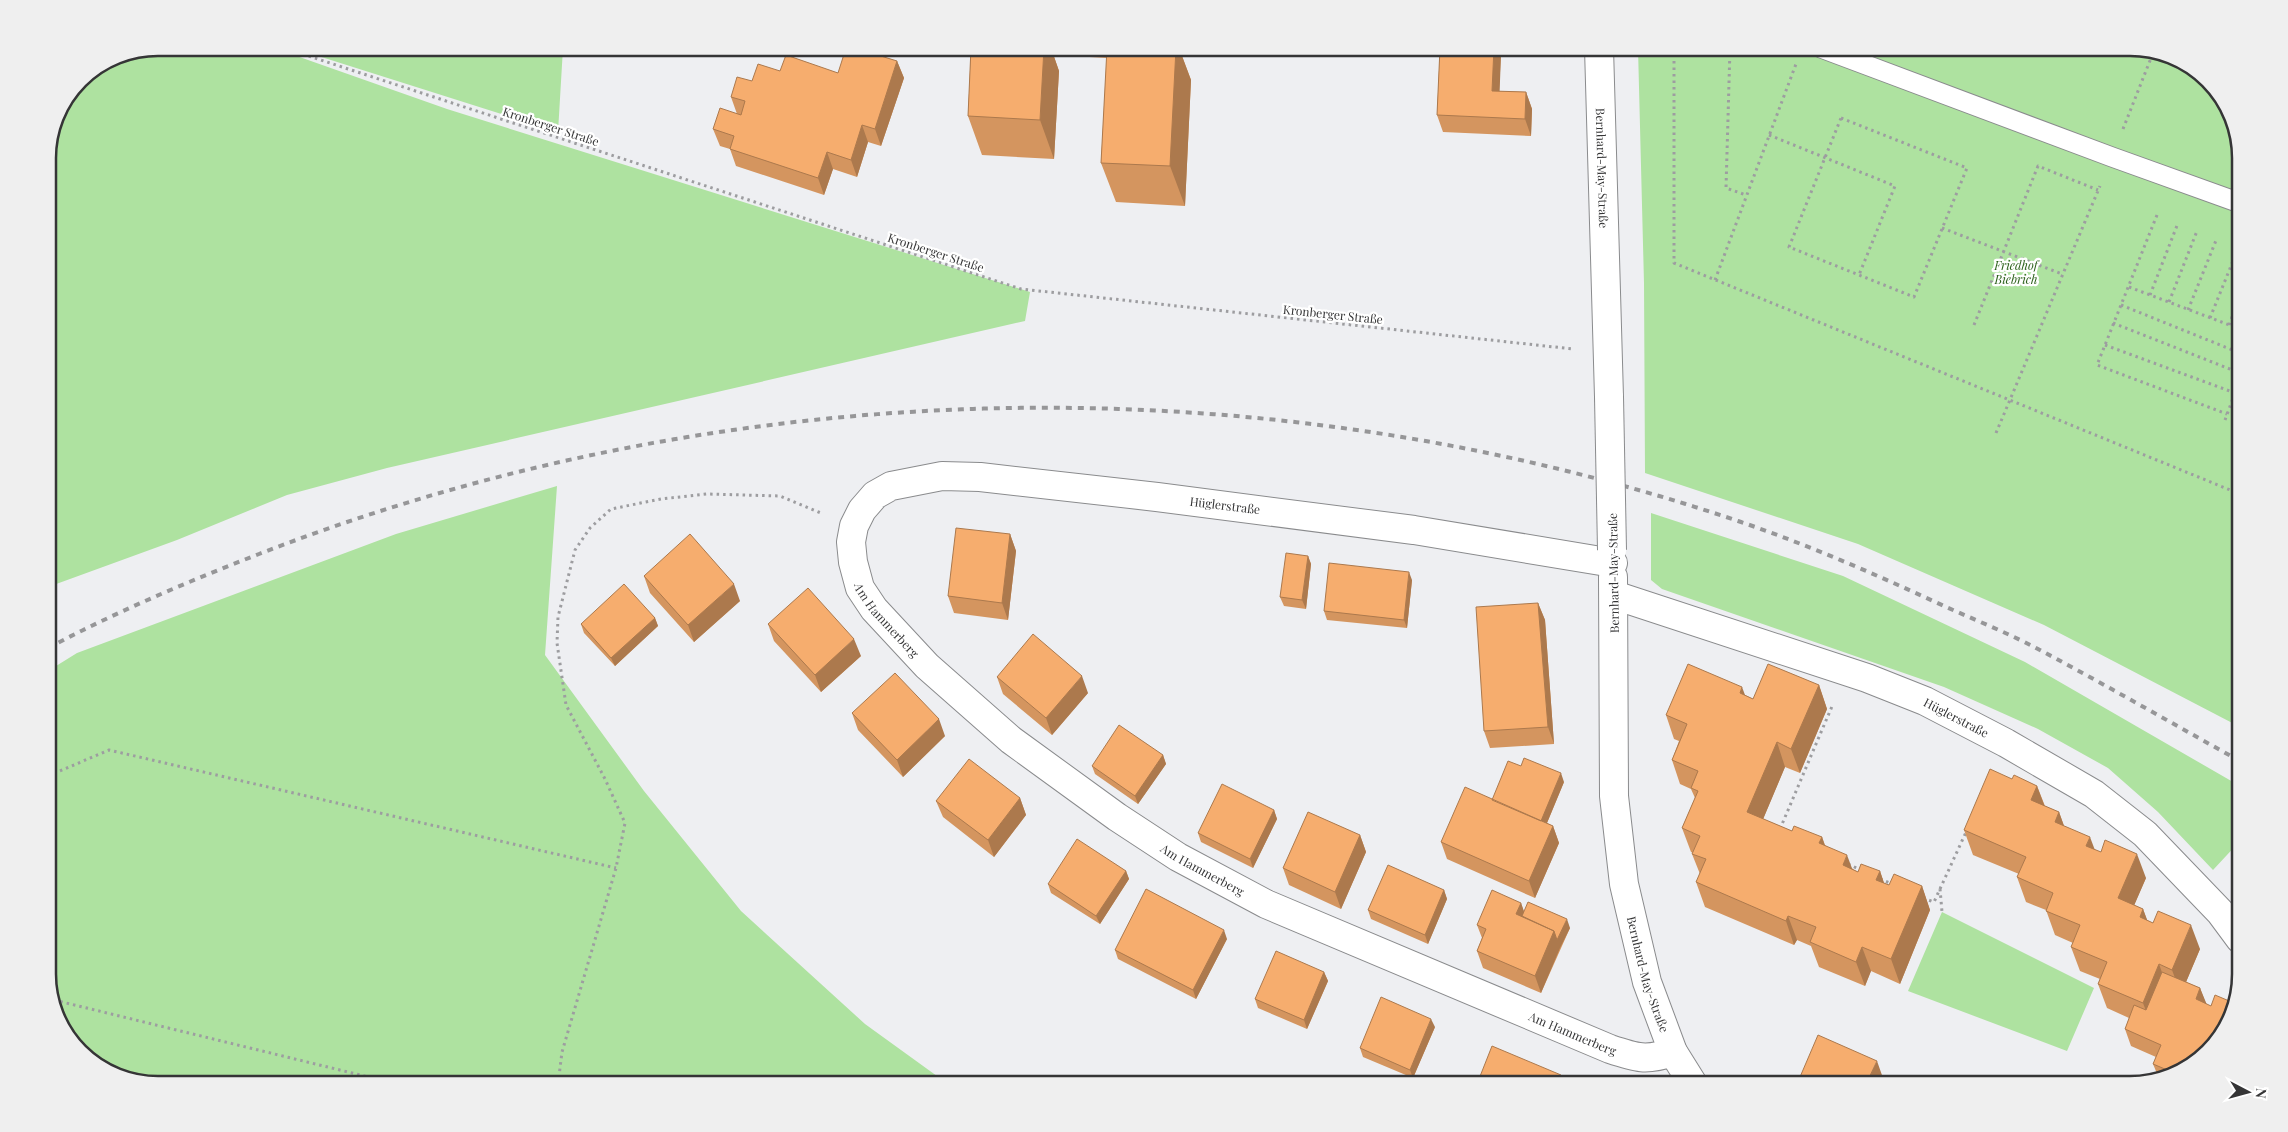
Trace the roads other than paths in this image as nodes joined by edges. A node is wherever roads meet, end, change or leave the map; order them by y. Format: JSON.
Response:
{"nodes":[{"id":1,"x":1599,"y":56,"type":"edge"},
{"id":2,"x":1842,"y":56,"type":"edge"},
{"id":3,"x":2232,"y":200,"type":"edge"},
{"id":4,"x":854,"y":526,"type":"joint"},
{"id":5,"x":1612,"y":557,"type":"junction"},
{"id":6,"x":1614,"y":595,"type":"junction"},
{"id":7,"x":2232,"y":928,"type":"edge"},
{"id":8,"x":1673,"y":1052,"type":"junction"},
{"id":9,"x":1688,"y":1076,"type":"edge"}],
"edges":[{"from":1,"to":5,"type":"street","name":"Bernhard-May-Straße","bridge":true},
{"from":2,"to":3,"type":"lane"},
{"from":4,"to":5,"type":"street","name":"Hüglerstraße"},
{"from":4,"to":8,"type":"street","name":"Am Hammerberg"},
{"from":5,"to":6,"type":"street","name":"Bernhard-May-Straße"},
{"from":6,"to":7,"type":"street","name":"Hüglerstraße"},
{"from":6,"to":8,"type":"street","name":"Bernhard-May-Straße"},
{"from":8,"to":9,"type":"street","name":"Bernhard-May-Straße"}]}
